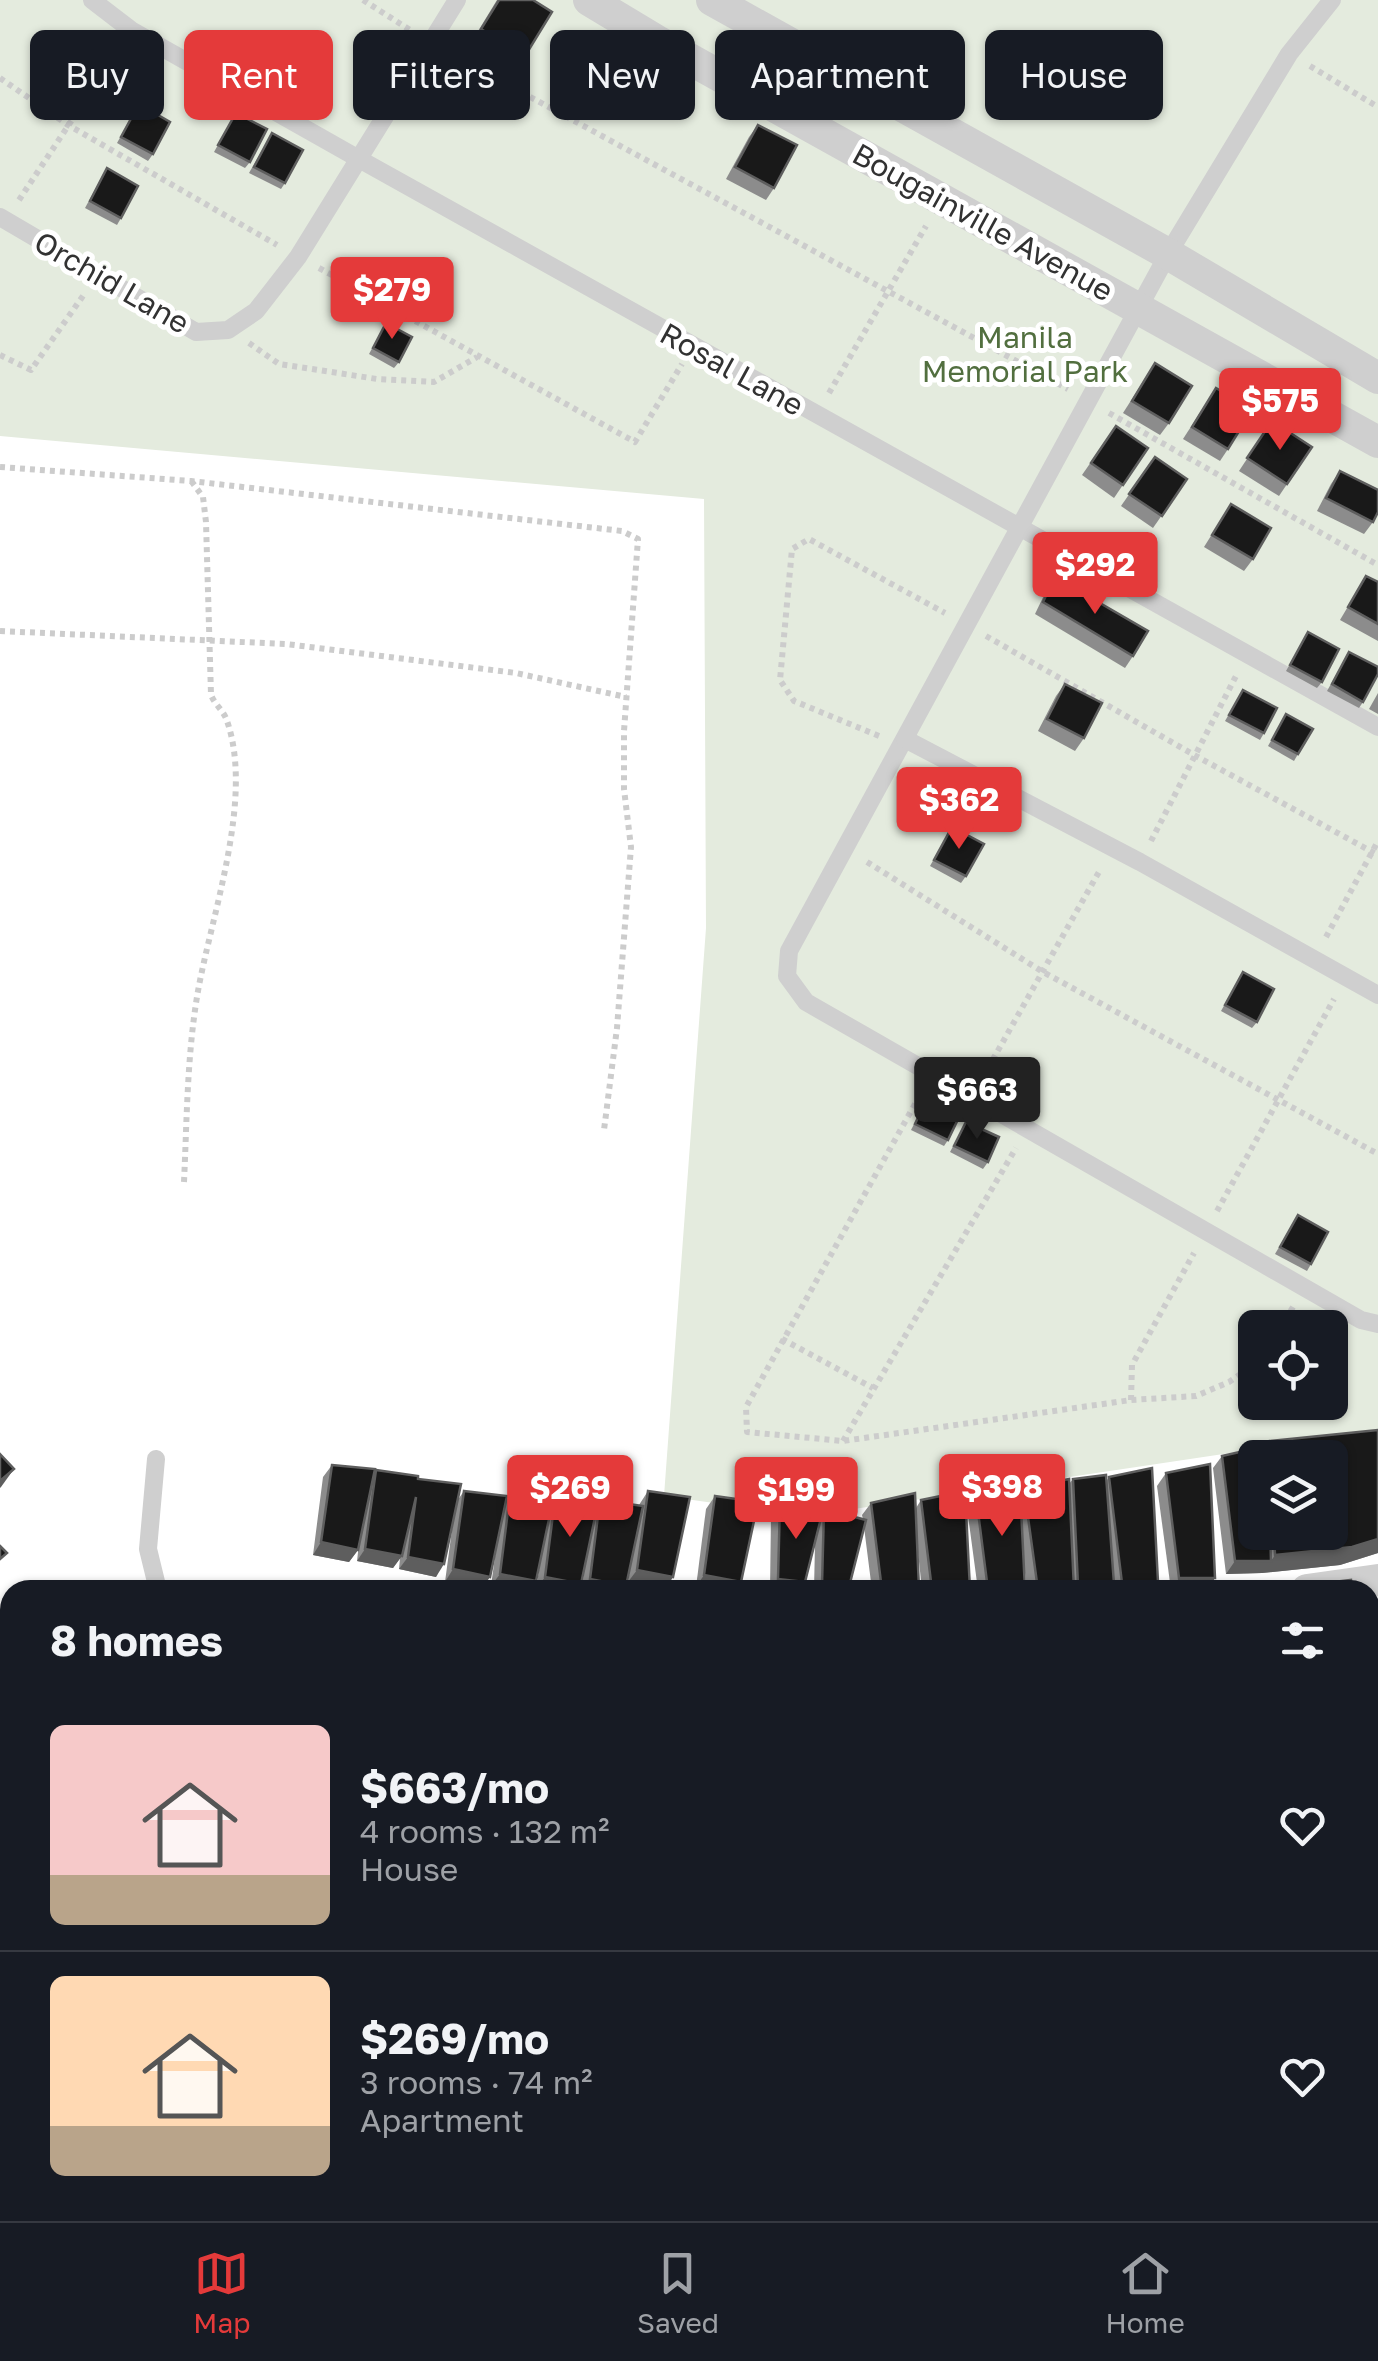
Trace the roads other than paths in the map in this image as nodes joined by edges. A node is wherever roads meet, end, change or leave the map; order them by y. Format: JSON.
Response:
{"nodes":[{"id":1,"x":92,"y":0,"type":"edge"},
{"id":2,"x":457,"y":0,"type":"edge"},
{"id":3,"x":590,"y":0,"type":"edge"},
{"id":4,"x":712,"y":0,"type":"edge"},
{"id":5,"x":1332,"y":0,"type":"edge"},
{"id":6,"x":358,"y":159,"type":"junction"},
{"id":7,"x":3,"y":219,"type":"edge"},
{"id":8,"x":1168,"y":254,"type":"junction"},
{"id":9,"x":1139,"y":307,"type":"junction"},
{"id":10,"x":1378,"y":378,"type":"edge"},
{"id":11,"x":1378,"y":442,"type":"edge"},
{"id":12,"x":1019,"y":529,"type":"junction"},
{"id":13,"x":1378,"y":727,"type":"edge"},
{"id":14,"x":905,"y":739,"type":"junction"},
{"id":15,"x":1378,"y":995,"type":"edge"},
{"id":16,"x":1378,"y":1324,"type":"edge"},
{"id":17,"x":156,"y":1459,"type":"dead end"},
{"id":18,"x":156,"y":1580,"type":"edge"}],
"edges":[{"from":1,"to":6,"type":"lane","name":"Rosal Lane"},
{"from":2,"to":6,"type":"lane"},
{"from":3,"to":9,"type":"street","name":"Bougainville Avenue"},
{"from":4,"to":8,"type":"street","name":"Bougainville Avenue"},
{"from":5,"to":8,"type":"lane"},
{"from":6,"to":7,"type":"lane","name":"Orchid Lane"},
{"from":6,"to":12,"type":"lane","name":"Rosal Lane"},
{"from":8,"to":9,"type":"lane"},
{"from":8,"to":10,"type":"street","name":"Bougainville Avenue"},
{"from":9,"to":11,"type":"street","name":"Bougainville Avenue"},
{"from":9,"to":12,"type":"lane"},
{"from":12,"to":13,"type":"lane","name":"Rosal Lane"},
{"from":12,"to":14,"type":"lane"},
{"from":14,"to":15,"type":"lane"},
{"from":14,"to":16,"type":"lane"},
{"from":17,"to":18,"type":"lane"}]}
